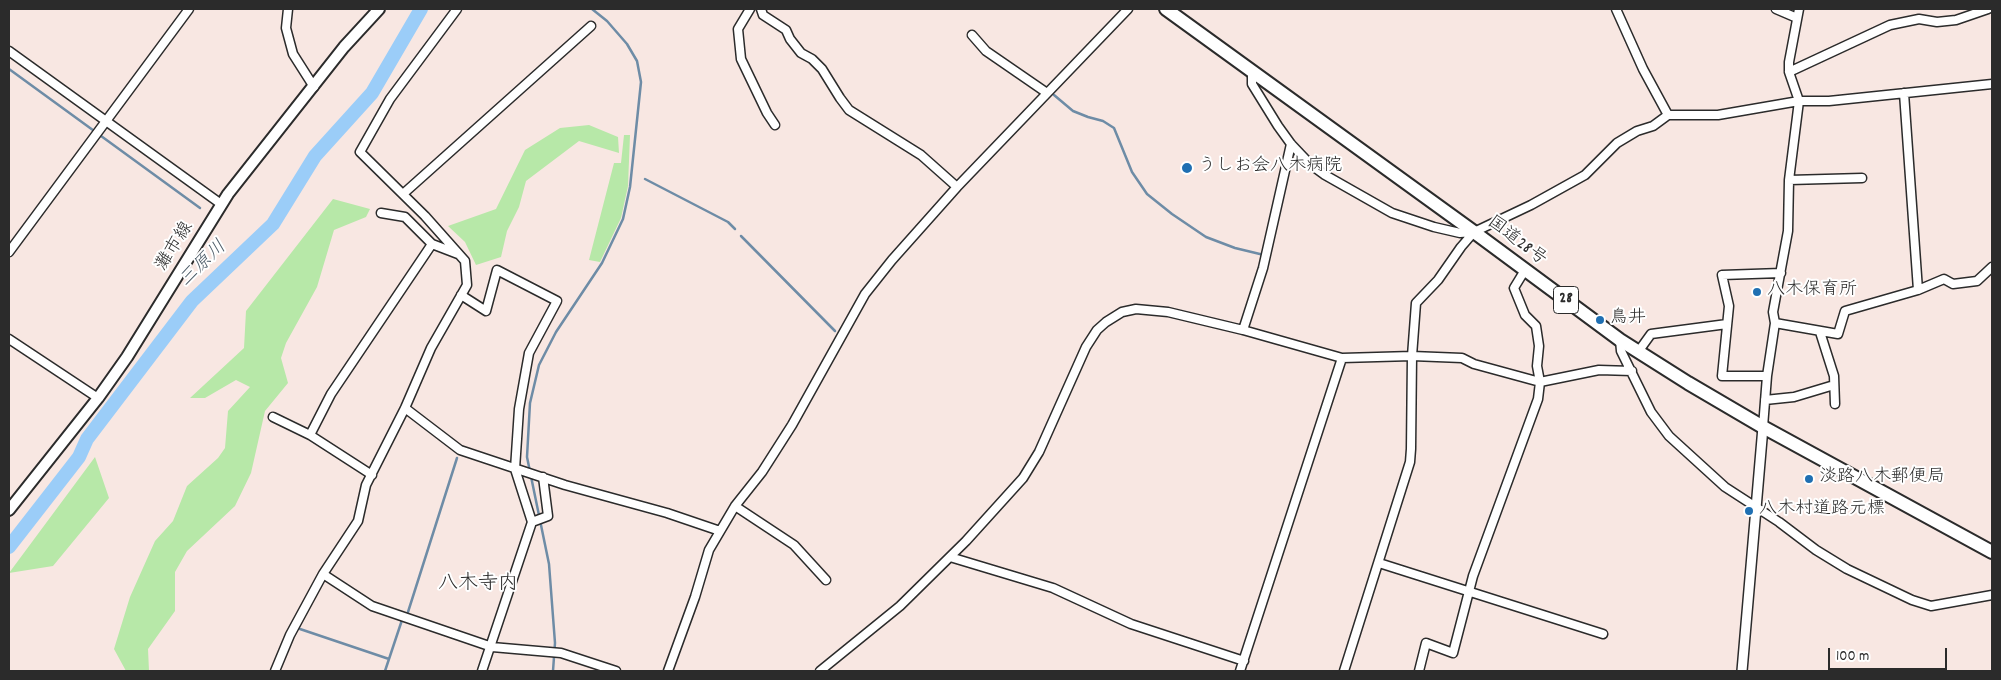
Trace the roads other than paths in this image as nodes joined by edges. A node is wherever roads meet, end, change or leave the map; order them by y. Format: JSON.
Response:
{"nodes":[{"id":1,"x":189,"y":9,"type":"edge"},
{"id":2,"x":288,"y":9,"type":"edge"},
{"id":3,"x":379,"y":9,"type":"edge"},
{"id":4,"x":457,"y":9,"type":"edge"},
{"id":5,"x":750,"y":9,"type":"edge"},
{"id":6,"x":760,"y":9,"type":"edge"},
{"id":7,"x":1128,"y":9,"type":"edge"},
{"id":8,"x":1166,"y":9,"type":"edge"},
{"id":9,"x":1616,"y":9,"type":"edge"},
{"id":10,"x":1776,"y":9,"type":"edge"},
{"id":11,"x":1799,"y":9,"type":"edge"},
{"id":12,"x":1988,"y":9,"type":"edge"},
{"id":13,"x":1797,"y":18,"type":"junction"},
{"id":14,"x":590,"y":26,"type":"dead end"},
{"id":15,"x":972,"y":34,"type":"dead end"},
{"id":16,"x":9,"y":50,"type":"edge"},
{"id":17,"x":1252,"y":71,"type":"junction"},
{"id":18,"x":1789,"y":72,"type":"junction"},
{"id":19,"x":1992,"y":84,"type":"edge"},
{"id":20,"x":314,"y":86,"type":"junction"},
{"id":21,"x":1047,"y":93,"type":"junction"},
{"id":22,"x":1904,"y":93,"type":"junction"},
{"id":23,"x":1799,"y":101,"type":"junction"},
{"id":24,"x":1668,"y":115,"type":"junction"},
{"id":25,"x":105,"y":122,"type":"junction"},
{"id":26,"x":775,"y":125,"type":"dead end"},
{"id":27,"x":1291,"y":144,"type":"junction"},
{"id":28,"x":1862,"y":178,"type":"dead end"},
{"id":29,"x":1789,"y":180,"type":"junction"},
{"id":30,"x":957,"y":187,"type":"junction"},
{"id":31,"x":403,"y":194,"type":"junction"},
{"id":32,"x":221,"y":204,"type":"junction"},
{"id":33,"x":381,"y":213,"type":"dead end"},
{"id":34,"x":1474,"y":232,"type":"junction"},
{"id":35,"x":432,"y":244,"type":"junction"},
{"id":36,"x":9,"y":252,"type":"edge"},
{"id":37,"x":460,"y":255,"type":"junction"},
{"id":38,"x":1992,"y":267,"type":"edge"},
{"id":39,"x":1525,"y":270,"type":"junction"},
{"id":40,"x":1781,"y":273,"type":"junction"},
{"id":41,"x":1918,"y":290,"type":"junction"},
{"id":42,"x":462,"y":296,"type":"junction"},
{"id":43,"x":1774,"y":323,"type":"junction"},
{"id":44,"x":1727,"y":324,"type":"junction"},
{"id":45,"x":1243,"y":330,"type":"junction"},
{"id":46,"x":1820,"y":332,"type":"junction"},
{"id":47,"x":9,"y":339,"type":"edge"},
{"id":48,"x":1620,"y":340,"type":"junction"},
{"id":49,"x":1638,"y":352,"type":"junction"},
{"id":50,"x":1412,"y":356,"type":"junction"},
{"id":51,"x":1342,"y":358,"type":"junction"},
{"id":52,"x":1632,"y":371,"type":"junction"},
{"id":53,"x":1767,"y":376,"type":"junction"},
{"id":54,"x":1540,"y":382,"type":"junction"},
{"id":55,"x":1834,"y":385,"type":"junction"},
{"id":56,"x":98,"y":398,"type":"junction"},
{"id":57,"x":1765,"y":400,"type":"junction"},
{"id":58,"x":1836,"y":404,"type":"dead end"},
{"id":59,"x":406,"y":408,"type":"junction"},
{"id":60,"x":273,"y":417,"type":"dead end"},
{"id":61,"x":1763,"y":426,"type":"junction"},
{"id":62,"x":310,"y":435,"type":"junction"},
{"id":63,"x":518,"y":469,"type":"junction"},
{"id":64,"x":372,"y":475,"type":"junction"},
{"id":65,"x":542,"y":477,"type":"junction"},
{"id":66,"x":735,"y":506,"type":"junction"},
{"id":67,"x":1755,"y":507,"type":"junction"},
{"id":68,"x":9,"y":510,"type":"edge"},
{"id":69,"x":532,"y":522,"type":"junction"},
{"id":70,"x":720,"y":532,"type":"junction"},
{"id":71,"x":1992,"y":552,"type":"edge"},
{"id":72,"x":950,"y":557,"type":"junction"},
{"id":73,"x":1379,"y":563,"type":"junction"},
{"id":74,"x":323,"y":574,"type":"junction"},
{"id":75,"x":826,"y":580,"type":"dead end"},
{"id":76,"x":1468,"y":591,"type":"junction"},
{"id":77,"x":1992,"y":595,"type":"edge"},
{"id":78,"x":1603,"y":634,"type":"dead end"},
{"id":79,"x":492,"y":646,"type":"junction"},
{"id":80,"x":1244,"y":660,"type":"junction"},
{"id":81,"x":275,"y":671,"type":"edge"},
{"id":82,"x":482,"y":671,"type":"edge"},
{"id":83,"x":616,"y":671,"type":"edge"},
{"id":84,"x":668,"y":671,"type":"edge"},
{"id":85,"x":820,"y":671,"type":"edge"},
{"id":86,"x":1240,"y":671,"type":"edge"},
{"id":87,"x":1344,"y":671,"type":"edge"},
{"id":88,"x":1419,"y":671,"type":"edge"},
{"id":89,"x":1742,"y":671,"type":"edge"}],
"edges":[{"from":1,"to":25,"type":"street"},
{"from":2,"to":20,"type":"street"},
{"from":3,"to":20,"type":"main road","name":"灘市線"},
{"from":4,"to":31,"type":"street"},
{"from":5,"to":26,"type":"street"},
{"from":6,"to":30,"type":"street"},
{"from":7,"to":21,"type":"street"},
{"from":8,"to":17,"type":"highway","name":"国道28号","number":"28"},
{"from":9,"to":24,"type":"street"},
{"from":10,"to":13,"type":"street"},
{"from":11,"to":13,"type":"street"},
{"from":12,"to":18,"type":"street"},
{"from":13,"to":18,"type":"street"},
{"from":14,"to":31,"type":"street"},
{"from":15,"to":21,"type":"street"},
{"from":16,"to":25,"type":"street"},
{"from":17,"to":27,"type":"street"},
{"from":17,"to":34,"type":"highway","name":"国道28号","number":"28"},
{"from":18,"to":23,"type":"street"},
{"from":19,"to":22,"type":"street"},
{"from":20,"to":32,"type":"main road","name":"灘市線"},
{"from":21,"to":30,"type":"street"},
{"from":22,"to":23,"type":"street"},
{"from":22,"to":41,"type":"street"},
{"from":23,"to":24,"type":"street"},
{"from":23,"to":29,"type":"street"},
{"from":24,"to":34,"type":"street"},
{"from":25,"to":32,"type":"street"},
{"from":25,"to":36,"type":"street"},
{"from":27,"to":34,"type":"street"},
{"from":27,"to":45,"type":"street"},
{"from":28,"to":29,"type":"street"},
{"from":29,"to":40,"type":"street"},
{"from":30,"to":66,"type":"street"},
{"from":31,"to":37,"type":"street"},
{"from":32,"to":56,"type":"main road","name":"灘市線"},
{"from":33,"to":35,"type":"street"},
{"from":34,"to":39,"type":"highway","name":"国道28号","number":"28"},
{"from":34,"to":50,"type":"street"},
{"from":35,"to":37,"type":"street"},
{"from":35,"to":62,"type":"street"},
{"from":37,"to":42,"type":"street"},
{"from":38,"to":41,"type":"street"},
{"from":39,"to":48,"type":"highway","name":"国道28号","number":"28"},
{"from":39,"to":54,"type":"street"},
{"from":40,"to":43,"type":"street"},
{"from":40,"to":44,"type":"street"},
{"from":41,"to":46,"type":"street"},
{"from":42,"to":59,"type":"street"},
{"from":42,"to":63,"type":"street"},
{"from":43,"to":46,"type":"street"},
{"from":43,"to":53,"type":"street"},
{"from":44,"to":49,"type":"street"},
{"from":44,"to":53,"type":"street"},
{"from":45,"to":51,"type":"street"},
{"from":45,"to":72,"type":"street"},
{"from":46,"to":55,"type":"street"},
{"from":47,"to":56,"type":"street"},
{"from":48,"to":49,"type":"highway","name":"国道28号","number":"28"},
{"from":48,"to":52,"type":"street"},
{"from":49,"to":61,"type":"highway","name":"国道28号","number":"28"},
{"from":50,"to":51,"type":"street"},
{"from":50,"to":54,"type":"street"},
{"from":50,"to":73,"type":"street"},
{"from":51,"to":80,"type":"street"},
{"from":52,"to":54,"type":"street"},
{"from":52,"to":67,"type":"street"},
{"from":53,"to":57,"type":"street"},
{"from":54,"to":76,"type":"street"},
{"from":55,"to":57,"type":"street"},
{"from":55,"to":58,"type":"street"},
{"from":56,"to":68,"type":"main road","name":"灘市線"},
{"from":57,"to":61,"type":"street"},
{"from":59,"to":63,"type":"street"},
{"from":59,"to":64,"type":"street"},
{"from":60,"to":62,"type":"street"},
{"from":61,"to":67,"type":"street"},
{"from":61,"to":71,"type":"highway","name":"国道28号","number":"28"},
{"from":62,"to":64,"type":"street"},
{"from":63,"to":65,"type":"street"},
{"from":63,"to":69,"type":"street"},
{"from":64,"to":74,"type":"street"},
{"from":65,"to":69,"type":"street"},
{"from":65,"to":70,"type":"street"},
{"from":66,"to":70,"type":"street"},
{"from":66,"to":75,"type":"street"},
{"from":67,"to":77,"type":"street"},
{"from":67,"to":89,"type":"street"},
{"from":69,"to":79,"type":"street"},
{"from":70,"to":84,"type":"street"},
{"from":72,"to":80,"type":"street"},
{"from":72,"to":85,"type":"street"},
{"from":73,"to":76,"type":"street"},
{"from":73,"to":87,"type":"street"},
{"from":74,"to":79,"type":"street"},
{"from":74,"to":81,"type":"street"},
{"from":76,"to":78,"type":"street"},
{"from":76,"to":88,"type":"street"},
{"from":79,"to":82,"type":"street"},
{"from":79,"to":83,"type":"street"},
{"from":80,"to":86,"type":"street"}]}
